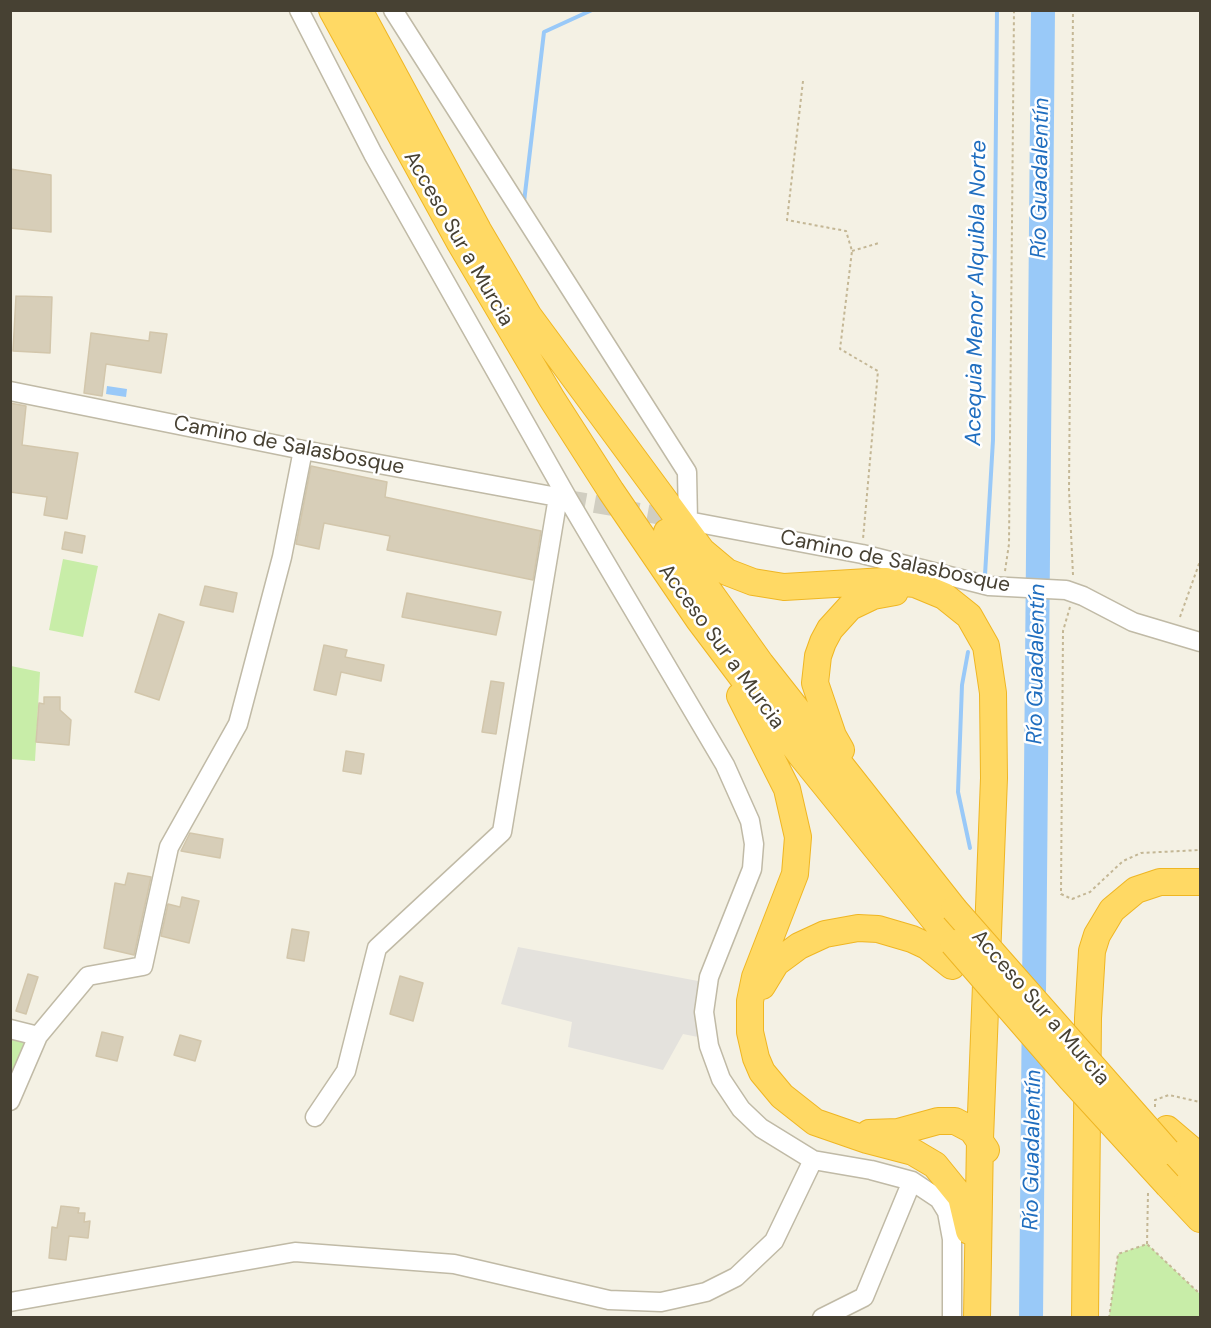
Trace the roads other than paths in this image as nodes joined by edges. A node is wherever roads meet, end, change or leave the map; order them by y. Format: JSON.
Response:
{"nodes":[{"id":1,"x":299,"y":10,"type":"edge"},
{"id":2,"x":332,"y":10,"type":"edge"},
{"id":3,"x":359,"y":10,"type":"edge"},
{"id":4,"x":393,"y":10,"type":"edge"},
{"id":5,"x":528,"y":315,"type":"junction"},
{"id":6,"x":10,"y":391,"type":"edge"},
{"id":7,"x":303,"y":450,"type":"junction"},
{"id":8,"x":563,"y":498,"type":"junction"},
{"id":9,"x":969,"y":616,"type":"junction"},
{"id":10,"x":699,"y":620,"type":"junction"},
{"id":11,"x":1200,"y":642,"type":"edge"},
{"id":12,"x":910,"y":855,"type":"junction"},
{"id":13,"x":992,"y":874,"type":"junction"},
{"id":14,"x":1200,"y":882,"type":"edge"},
{"id":15,"x":952,"y":955,"type":"junction"},
{"id":16,"x":10,"y":1029,"type":"edge"},
{"id":17,"x":750,"y":1032,"type":"junction"},
{"id":18,"x":38,"y":1036,"type":"junction"},
{"id":19,"x":10,"y":1101,"type":"edge"},
{"id":20,"x":315,"y":1116,"type":"dead end"},
{"id":21,"x":835,"y":1130,"type":"junction"},
{"id":22,"x":980,"y":1138,"type":"junction"},
{"id":23,"x":1167,"y":1140,"type":"junction"},
{"id":24,"x":1200,"y":1157,"type":"edge"},
{"id":25,"x":813,"y":1160,"type":"junction"},
{"id":26,"x":912,"y":1181,"type":"junction"},
{"id":27,"x":1200,"y":1186,"type":"edge"},
{"id":28,"x":1200,"y":1219,"type":"edge"},
{"id":29,"x":10,"y":1302,"type":"edge"},
{"id":30,"x":986,"y":1313,"type":"edge"},
{"id":31,"x":822,"y":1317,"type":"edge"},
{"id":32,"x":952,"y":1317,"type":"edge"},
{"id":33,"x":1085,"y":1317,"type":"edge"}],
"edges":[{"from":1,"to":8,"type":"street"},
{"from":2,"to":10,"type":"highway","name":"Acceso Sur a Murcia"},
{"from":3,"to":5,"type":"highway","name":"Acceso Sur a Murcia"},
{"from":4,"to":11,"type":"street","name":"Camino de Salasbosque"},
{"from":5,"to":9,"type":"highway"},
{"from":5,"to":12,"type":"highway","name":"Acceso Sur a Murcia"},
{"from":6,"to":7,"type":"street","name":"Camino de Salasbosque"},
{"from":7,"to":8,"type":"street","name":"Camino de Salasbosque"},
{"from":7,"to":18,"type":"street"},
{"from":8,"to":20,"type":"street"},
{"from":8,"to":25,"type":"street"},
{"from":9,"to":12,"type":"highway"},
{"from":9,"to":13,"type":"highway"},
{"from":10,"to":15,"type":"highway","name":"Acceso Sur a Murcia"},
{"from":10,"to":17,"type":"highway"},
{"from":12,"to":23,"type":"highway","name":"Acceso Sur a Murcia","bridge":true},
{"from":13,"to":22,"type":"highway"},
{"from":13,"to":30,"type":"highway"},
{"from":14,"to":33,"type":"highway"},
{"from":15,"to":17,"type":"highway"},
{"from":15,"to":28,"type":"highway","name":"Acceso Sur a Murcia","bridge":true},
{"from":16,"to":18,"type":"street"},
{"from":17,"to":21,"type":"highway"},
{"from":18,"to":19,"type":"street"},
{"from":21,"to":22,"type":"highway"},
{"from":21,"to":30,"type":"highway"},
{"from":22,"to":30,"type":"highway"},
{"from":23,"to":24,"type":"highway"},
{"from":23,"to":27,"type":"highway","name":"Acceso Sur a Murcia"},
{"from":25,"to":26,"type":"street"},
{"from":25,"to":29,"type":"street"},
{"from":26,"to":31,"type":"street"},
{"from":26,"to":32,"type":"street"}]}
